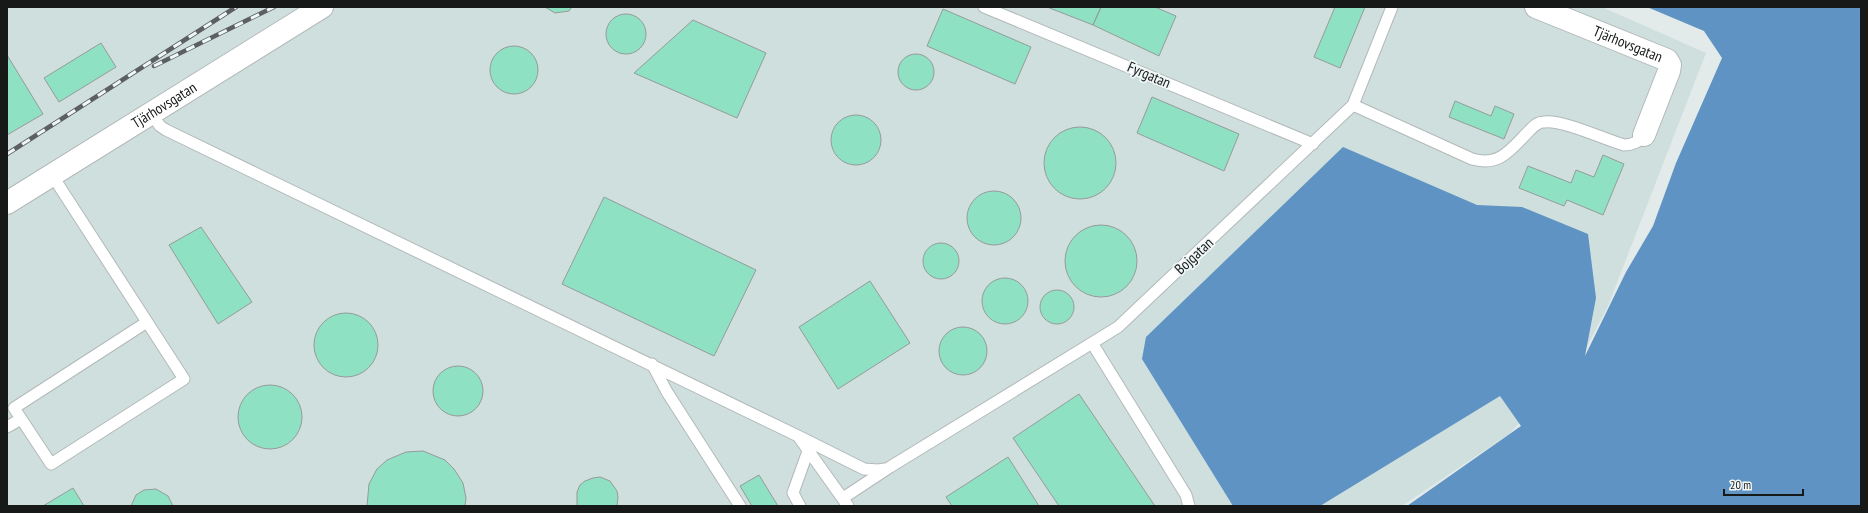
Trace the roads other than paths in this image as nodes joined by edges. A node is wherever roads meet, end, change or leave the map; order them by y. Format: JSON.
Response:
{"nodes":[{"id":1,"x":322,"y":7,"type":"edge"},
{"id":2,"x":984,"y":7,"type":"edge"},
{"id":3,"x":1392,"y":7,"type":"edge"},
{"id":4,"x":1536,"y":7,"type":"edge"},
{"id":5,"x":1353,"y":106,"type":"junction"},
{"id":6,"x":152,"y":113,"type":"junction"},
{"id":7,"x":1644,"y":135,"type":"joint"},
{"id":8,"x":1313,"y":144,"type":"junction"},
{"id":9,"x":52,"y":175,"type":"junction"},
{"id":10,"x":7,"y":203,"type":"edge"},
{"id":11,"x":147,"y":322,"type":"junction"},
{"id":12,"x":1092,"y":343,"type":"junction"},
{"id":13,"x":652,"y":364,"type":"junction"},
{"id":14,"x":21,"y":419,"type":"junction"},
{"id":15,"x":7,"y":427,"type":"edge"},
{"id":16,"x":798,"y":436,"type":"junction"},
{"id":17,"x":808,"y":451,"type":"junction"},
{"id":18,"x":890,"y":467,"type":"junction"},
{"id":19,"x":845,"y":502,"type":"edge"},
{"id":20,"x":740,"y":506,"type":"edge"},
{"id":21,"x":800,"y":506,"type":"edge"},
{"id":22,"x":1189,"y":506,"type":"edge"}],
"edges":[{"from":1,"to":6,"type":"street","name":"Tjärhovsgatan"},
{"from":2,"to":8,"type":"lane","name":"Fyrgatan"},
{"from":3,"to":5,"type":"lane","name":"Bojgatan"},
{"from":4,"to":7,"type":"street","name":"Tjärhovsgatan"},
{"from":5,"to":7,"type":"lane"},
{"from":5,"to":8,"type":"lane","name":"Bojgatan"},
{"from":6,"to":9,"type":"street","name":"Tjärhovsgatan"},
{"from":6,"to":13,"type":"lane"},
{"from":8,"to":12,"type":"lane","name":"Bojgatan"},
{"from":9,"to":10,"type":"street","name":"Tjärhovsgatan"},
{"from":9,"to":11,"type":"lane"},
{"from":11,"to":14,"type":"lane"},
{"from":11,"to":14,"type":"lane"},
{"from":12,"to":18,"type":"lane","name":"Bojgatan"},
{"from":12,"to":22,"type":"lane"},
{"from":13,"to":16,"type":"lane"},
{"from":13,"to":20,"type":"lane"},
{"from":14,"to":15,"type":"lane"},
{"from":16,"to":17,"type":"lane"},
{"from":16,"to":18,"type":"lane"},
{"from":17,"to":19,"type":"lane"},
{"from":17,"to":21,"type":"lane"},
{"from":18,"to":19,"type":"lane","name":"Bojgatan"}]}
